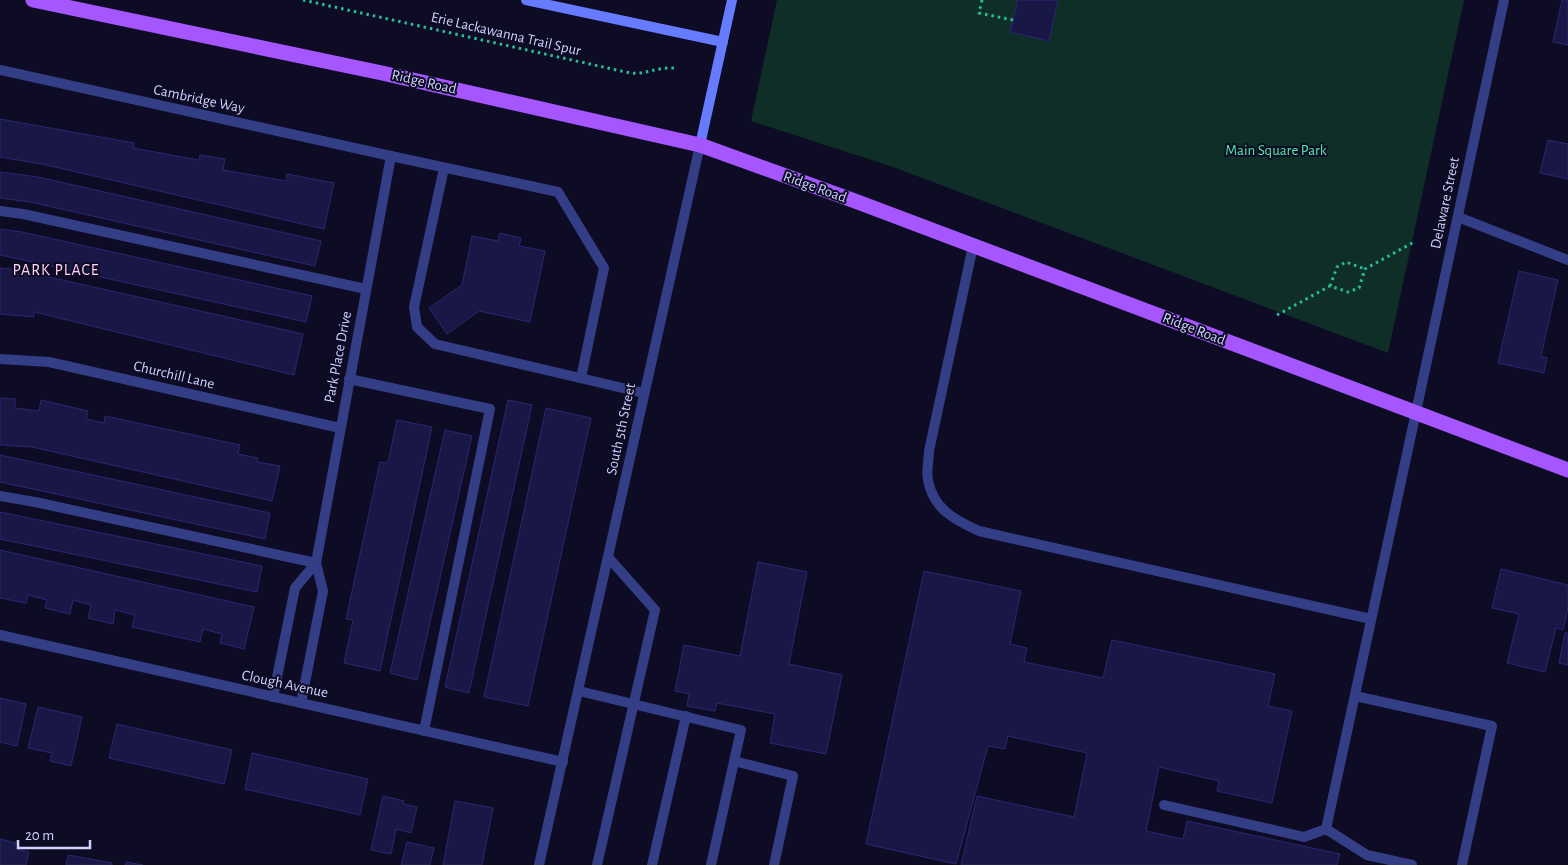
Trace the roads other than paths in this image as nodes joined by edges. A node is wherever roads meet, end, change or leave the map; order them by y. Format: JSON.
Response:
{"nodes":[{"id":1,"x":34,"y":0,"type":"edge"},
{"id":2,"x":526,"y":0,"type":"edge"},
{"id":3,"x":732,"y":0,"type":"edge"},
{"id":4,"x":1504,"y":0,"type":"edge"},
{"id":5,"x":723,"y":42,"type":"junction"},
{"id":6,"x":0,"y":70,"type":"edge"},
{"id":7,"x":700,"y":145,"type":"junction"},
{"id":8,"x":390,"y":156,"type":"junction"},
{"id":9,"x":444,"y":168,"type":"junction"},
{"id":10,"x":0,"y":211,"type":"edge"},
{"id":11,"x":1458,"y":217,"type":"junction"},
{"id":12,"x":973,"y":246,"type":"junction"},
{"id":13,"x":1568,"y":260,"type":"edge"},
{"id":14,"x":366,"y":288,"type":"junction"},
{"id":15,"x":0,"y":359,"type":"edge"},
{"id":16,"x":581,"y":378,"type":"junction"},
{"id":17,"x":349,"y":379,"type":"junction"},
{"id":18,"x":644,"y":393,"type":"junction"},
{"id":19,"x":1416,"y":412,"type":"junction"},
{"id":20,"x":340,"y":428,"type":"junction"},
{"id":21,"x":1568,"y":470,"type":"edge"},
{"id":22,"x":0,"y":496,"type":"edge"},
{"id":23,"x":608,"y":557,"type":"junction"},
{"id":24,"x":316,"y":563,"type":"junction"},
{"id":25,"x":1371,"y":619,"type":"junction"},
{"id":26,"x":0,"y":635,"type":"edge"},
{"id":27,"x":579,"y":691,"type":"junction"},
{"id":28,"x":1355,"y":696,"type":"junction"},
{"id":29,"x":273,"y":697,"type":"junction"},
{"id":30,"x":300,"y":703,"type":"junction"},
{"id":31,"x":634,"y":704,"type":"junction"},
{"id":32,"x":686,"y":716,"type":"junction"},
{"id":33,"x":424,"y":731,"type":"junction"},
{"id":34,"x":734,"y":761,"type":"junction"},
{"id":35,"x":563,"y":762,"type":"junction"},
{"id":36,"x":1164,"y":805,"type":"dead end"},
{"id":37,"x":1326,"y":829,"type":"junction"},
{"id":38,"x":539,"y":865,"type":"edge"},
{"id":39,"x":597,"y":865,"type":"edge"},
{"id":40,"x":652,"y":865,"type":"edge"},
{"id":41,"x":711,"y":865,"type":"edge"},
{"id":42,"x":774,"y":865,"type":"edge"},
{"id":43,"x":1412,"y":865,"type":"edge"},
{"id":44,"x":1462,"y":865,"type":"edge"}],
"edges":[{"from":1,"to":7,"type":"main road","name":"Ridge Road"},
{"from":2,"to":5,"type":"street"},
{"from":3,"to":5,"type":"street","name":"South 5th Street"},
{"from":4,"to":11,"type":"street","name":"Delaware Street"},
{"from":5,"to":7,"type":"street","name":"South 5th Street"},
{"from":6,"to":8,"type":"street","name":"Cambridge Way"},
{"from":7,"to":12,"type":"main road","name":"Ridge Road"},
{"from":7,"to":18,"type":"street","name":"South 5th Street"},
{"from":8,"to":9,"type":"street","name":"Cambridge Way"},
{"from":8,"to":14,"type":"street","name":"Park Place Drive"},
{"from":9,"to":16,"type":"street","name":"Cambridge Way"},
{"from":9,"to":16,"type":"street"},
{"from":10,"to":14,"type":"street"},
{"from":11,"to":13,"type":"street"},
{"from":11,"to":19,"type":"street","name":"Delaware Street"},
{"from":12,"to":19,"type":"main road","name":"Ridge Road"},
{"from":12,"to":25,"type":"street"},
{"from":14,"to":17,"type":"street","name":"Park Place Drive"},
{"from":15,"to":20,"type":"street","name":"Churchill Lane"},
{"from":16,"to":18,"type":"street"},
{"from":17,"to":20,"type":"street","name":"Park Place Drive"},
{"from":17,"to":33,"type":"street"},
{"from":18,"to":23,"type":"street","name":"South 5th Street"},
{"from":19,"to":21,"type":"main road","name":"Ridge Road"},
{"from":19,"to":25,"type":"street","name":"Delaware Street"},
{"from":20,"to":24,"type":"street","name":"Park Place Drive"},
{"from":22,"to":24,"type":"street"},
{"from":23,"to":27,"type":"street","name":"South 5th Street"},
{"from":23,"to":31,"type":"street"},
{"from":24,"to":29,"type":"street","name":"Park Place Drive"},
{"from":24,"to":30,"type":"street","name":"Park Place Drive"},
{"from":25,"to":28,"type":"street","name":"Delaware Street"},
{"from":26,"to":29,"type":"street","name":"Clough Avenue"},
{"from":27,"to":31,"type":"street"},
{"from":27,"to":35,"type":"street","name":"South 5th Street"},
{"from":28,"to":37,"type":"street","name":"Delaware Street"},
{"from":28,"to":44,"type":"street"},
{"from":29,"to":30,"type":"street","name":"Clough Avenue"},
{"from":30,"to":33,"type":"street","name":"Clough Avenue"},
{"from":31,"to":32,"type":"street"},
{"from":31,"to":39,"type":"street"},
{"from":32,"to":34,"type":"street"},
{"from":32,"to":40,"type":"street"},
{"from":33,"to":35,"type":"street","name":"Clough Avenue"},
{"from":34,"to":41,"type":"street"},
{"from":34,"to":42,"type":"street"},
{"from":35,"to":38,"type":"street","name":"South 5th Street"},
{"from":36,"to":37,"type":"street"},
{"from":37,"to":43,"type":"street"}]}
